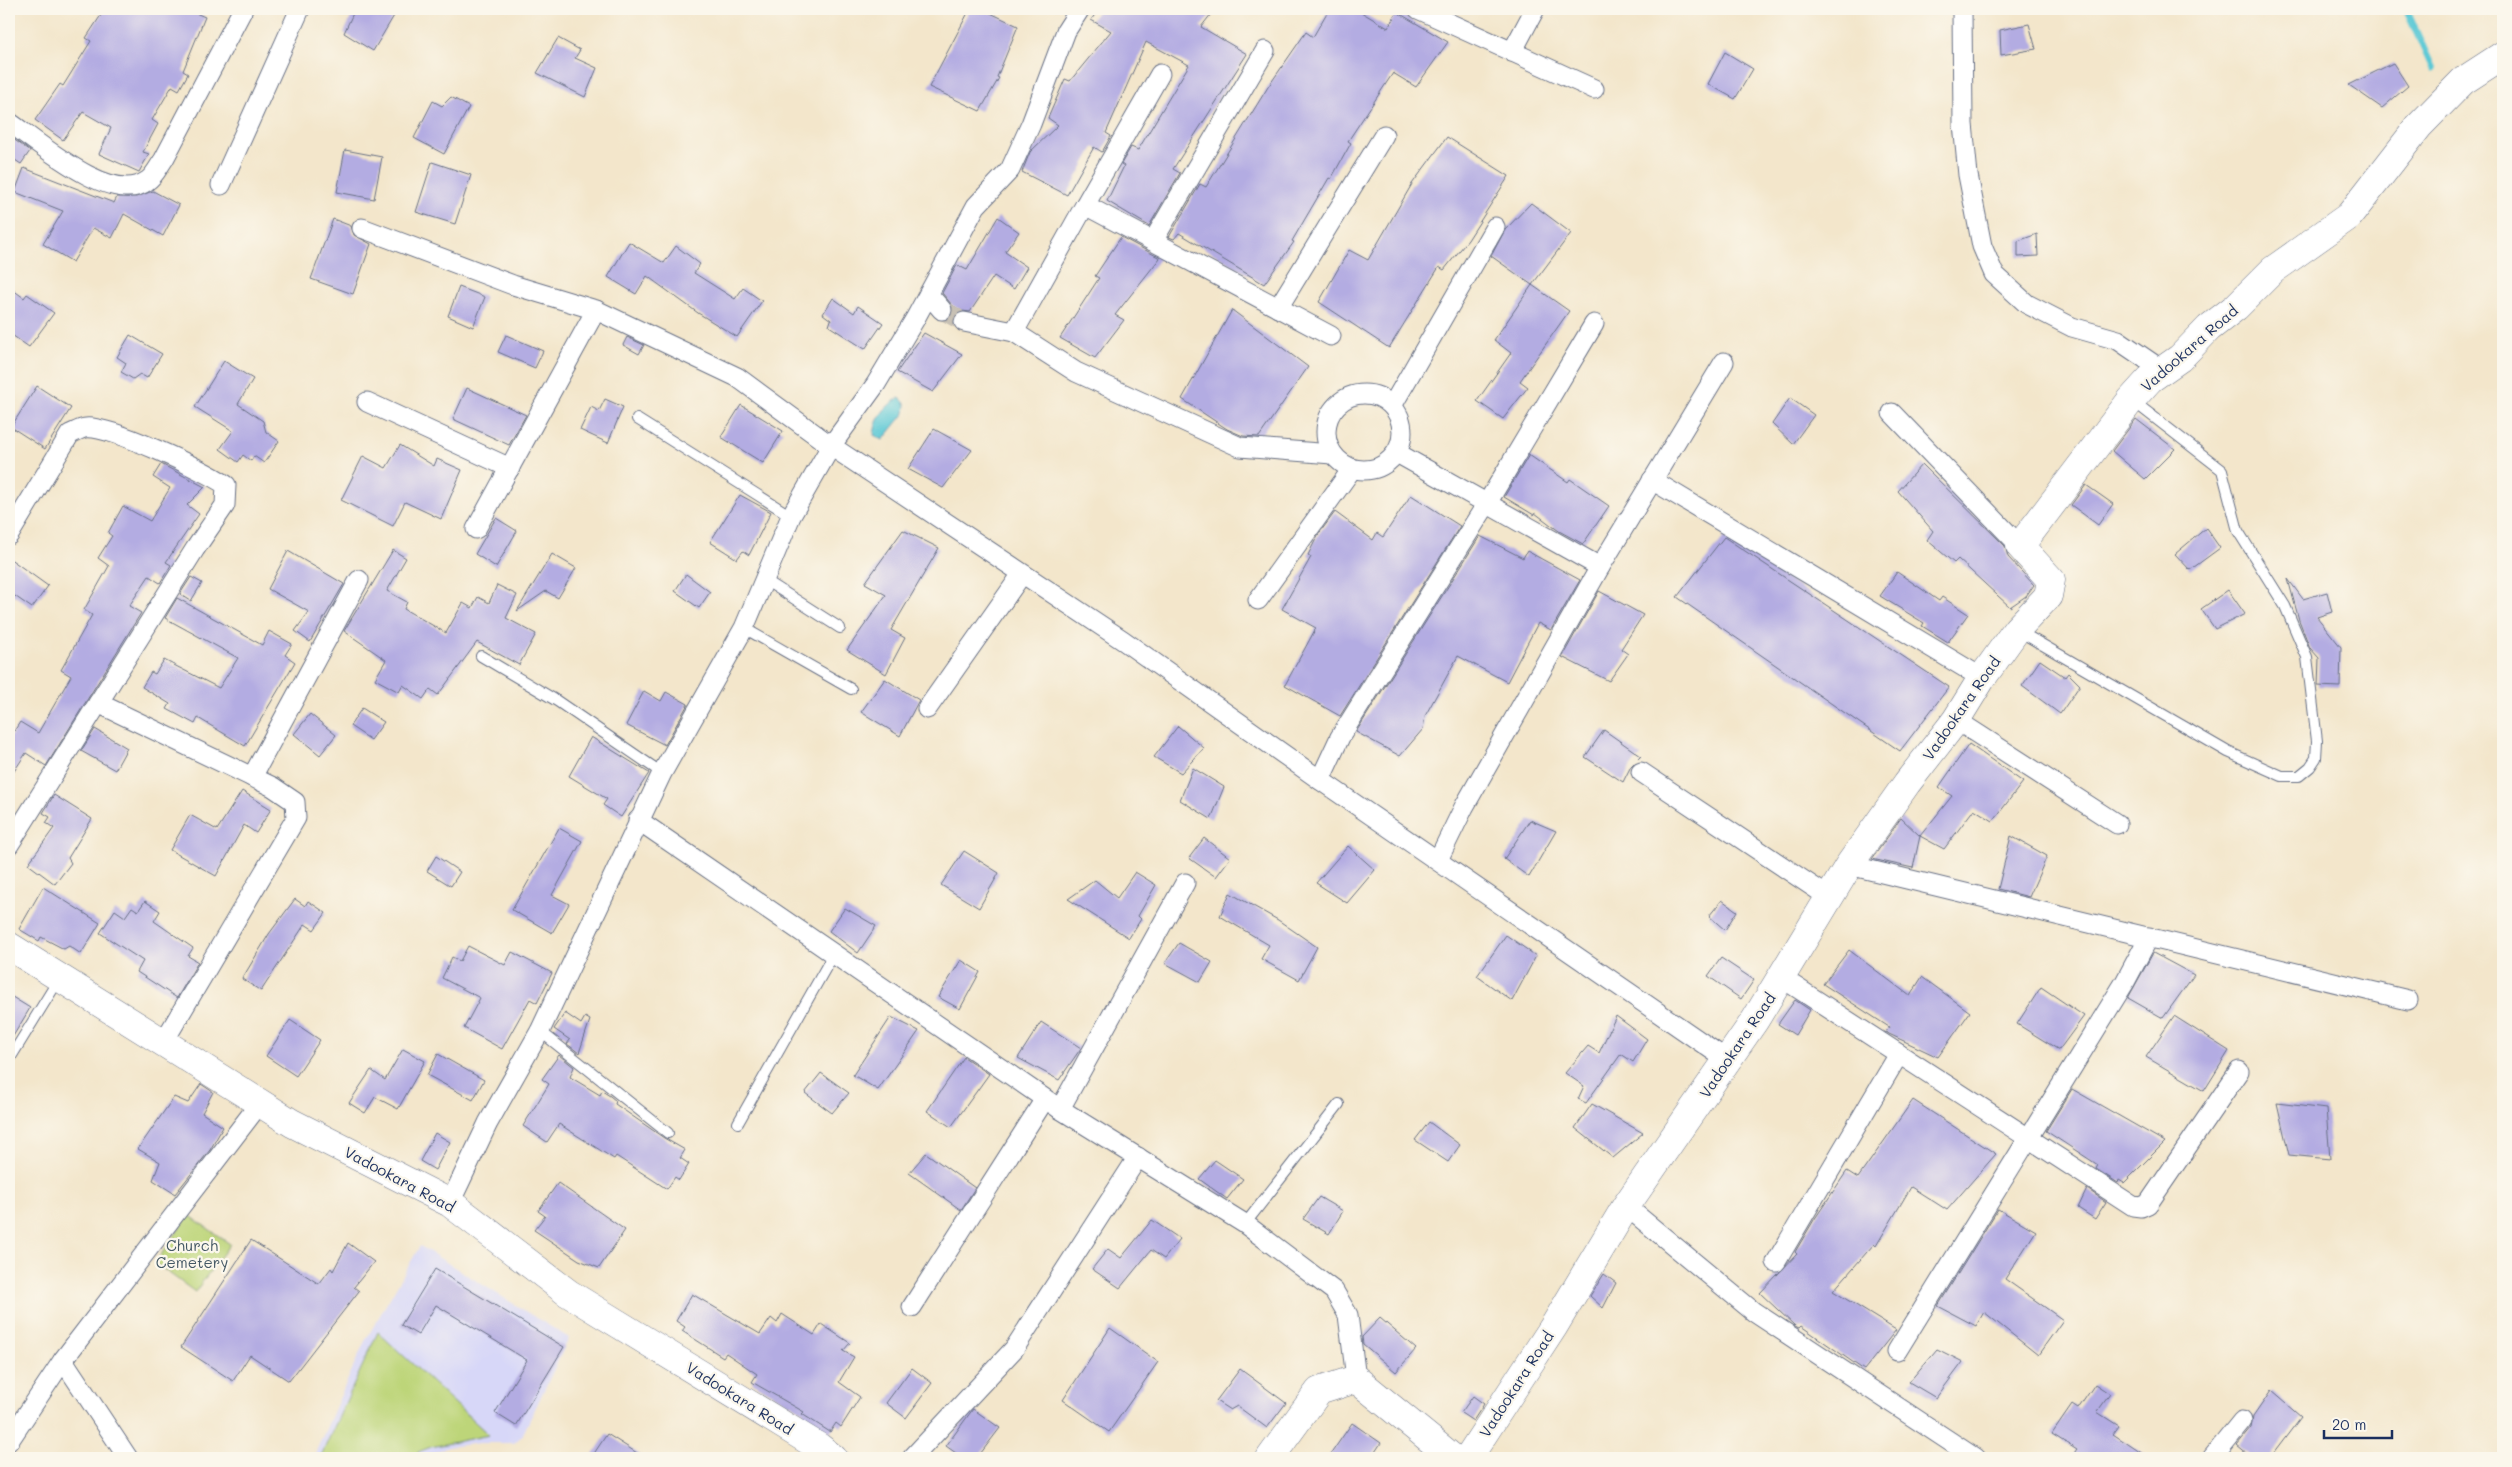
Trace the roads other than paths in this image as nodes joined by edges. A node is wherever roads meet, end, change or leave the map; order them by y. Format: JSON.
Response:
{"nodes":[{"id":1,"x":242,"y":9,"type":"edge"},
{"id":2,"x":300,"y":9,"type":"edge"},
{"id":3,"x":1080,"y":9,"type":"edge"},
{"id":4,"x":1418,"y":9,"type":"edge"},
{"id":5,"x":1535,"y":9,"type":"edge"},
{"id":6,"x":1962,"y":9,"type":"edge"},
{"id":7,"x":1440,"y":14,"type":"edge"},
{"id":8,"x":1265,"y":50,"type":"dead end"},
{"id":9,"x":1512,"y":52,"type":"junction"},
{"id":10,"x":2503,"y":55,"type":"edge"},
{"id":11,"x":1160,"y":74,"type":"dead end"},
{"id":12,"x":1594,"y":89,"type":"dead end"},
{"id":13,"x":9,"y":122,"type":"edge"},
{"id":14,"x":1384,"y":135,"type":"dead end"},
{"id":15,"x":221,"y":185,"type":"dead end"},
{"id":16,"x":1085,"y":205,"type":"junction"},
{"id":17,"x":1495,"y":226,"type":"dead end"},
{"id":18,"x":362,"y":228,"type":"dead end"},
{"id":19,"x":1152,"y":241,"type":"junction"},
{"id":20,"x":929,"y":295,"type":"junction"},
{"id":21,"x":1278,"y":308,"type":"junction"},
{"id":22,"x":596,"y":310,"type":"junction"},
{"id":23,"x":942,"y":310,"type":"tunnel mouth"},
{"id":24,"x":964,"y":322,"type":"tunnel mouth"},
{"id":25,"x":1594,"y":324,"type":"dead end"},
{"id":26,"x":1014,"y":332,"type":"junction"},
{"id":27,"x":1331,"y":336,"type":"dead end"},
{"id":28,"x":1724,"y":362,"type":"dead end"},
{"id":29,"x":2162,"y":370,"type":"junction"},
{"id":30,"x":2131,"y":400,"type":"junction"},
{"id":31,"x":367,"y":402,"type":"dead end"},
{"id":32,"x":1392,"y":406,"type":"junction"},
{"id":33,"x":1892,"y":413,"type":"dead end"},
{"id":34,"x":637,"y":419,"type":"dead end"},
{"id":35,"x":830,"y":446,"type":"junction"},
{"id":36,"x":1397,"y":452,"type":"junction"},
{"id":37,"x":1332,"y":454,"type":"junction"},
{"id":38,"x":510,"y":468,"type":"junction"},
{"id":39,"x":1352,"y":469,"type":"junction"},
{"id":40,"x":1652,"y":480,"type":"junction"},
{"id":41,"x":1486,"y":505,"type":"junction"},
{"id":42,"x":791,"y":516,"type":"junction"},
{"id":43,"x":476,"y":529,"type":"dead end"},
{"id":44,"x":9,"y":535,"type":"edge"},
{"id":45,"x":2020,"y":546,"type":"junction"},
{"id":46,"x":1600,"y":567,"type":"junction"},
{"id":47,"x":1022,"y":574,"type":"junction"},
{"id":48,"x":359,"y":580,"type":"dead end"},
{"id":49,"x":765,"y":580,"type":"junction"},
{"id":50,"x":1258,"y":600,"type":"dead end"},
{"id":51,"x":744,"y":628,"type":"junction"},
{"id":52,"x":840,"y":628,"type":"dead end"},
{"id":53,"x":2017,"y":630,"type":"junction"},
{"id":54,"x":481,"y":656,"type":"dead end"},
{"id":55,"x":1982,"y":678,"type":"junction"},
{"id":56,"x":851,"y":689,"type":"dead end"},
{"id":57,"x":98,"y":704,"type":"junction"},
{"id":58,"x":927,"y":709,"type":"dead end"},
{"id":59,"x":1956,"y":720,"type":"junction"},
{"id":60,"x":1641,"y":772,"type":"dead end"},
{"id":61,"x":662,"y":773,"type":"junction"},
{"id":62,"x":252,"y":777,"type":"junction"},
{"id":63,"x":1320,"y":780,"type":"junction"},
{"id":64,"x":638,"y":820,"type":"junction"},
{"id":65,"x":2118,"y":824,"type":"dead end"},
{"id":66,"x":9,"y":845,"type":"edge"},
{"id":67,"x":1438,"y":860,"type":"junction"},
{"id":68,"x":1849,"y":865,"type":"junction"},
{"id":69,"x":1185,"y":883,"type":"dead end"},
{"id":70,"x":1830,"y":898,"type":"junction"},
{"id":71,"x":2149,"y":937,"type":"junction"},
{"id":72,"x":9,"y":946,"type":"edge"},
{"id":73,"x":833,"y":955,"type":"junction"},
{"id":74,"x":59,"y":978,"type":"junction"},
{"id":75,"x":1782,"y":978,"type":"junction"},
{"id":76,"x":2408,"y":1000,"type":"dead end"},
{"id":77,"x":540,"y":1031,"type":"junction"},
{"id":78,"x":163,"y":1043,"type":"junction"},
{"id":79,"x":1899,"y":1054,"type":"junction"},
{"id":80,"x":9,"y":1060,"type":"edge"},
{"id":81,"x":1727,"y":1060,"type":"junction"},
{"id":82,"x":2239,"y":1071,"type":"dead end"},
{"id":83,"x":1045,"y":1099,"type":"junction"},
{"id":84,"x":260,"y":1103,"type":"junction"},
{"id":85,"x":1339,"y":1104,"type":"dead end"},
{"id":86,"x":1060,"y":1109,"type":"junction"},
{"id":87,"x":738,"y":1123,"type":"dead end"},
{"id":88,"x":668,"y":1133,"type":"dead end"},
{"id":89,"x":2029,"y":1138,"type":"junction"},
{"id":90,"x":1138,"y":1157,"type":"junction"},
{"id":91,"x":450,"y":1203,"type":"junction"},
{"id":92,"x":1626,"y":1206,"type":"junction"},
{"id":93,"x":1245,"y":1224,"type":"junction"},
{"id":94,"x":1776,"y":1262,"type":"dead end"},
{"id":95,"x":912,"y":1307,"type":"dead end"},
{"id":96,"x":1897,"y":1351,"type":"dead end"},
{"id":97,"x":63,"y":1360,"type":"junction"},
{"id":98,"x":1356,"y":1379,"type":"junction"},
{"id":99,"x":2242,"y":1421,"type":"dead end"},
{"id":100,"x":9,"y":1441,"type":"edge"},
{"id":101,"x":128,"y":1458,"type":"edge"},
{"id":102,"x":834,"y":1458,"type":"edge"},
{"id":103,"x":912,"y":1458,"type":"edge"},
{"id":104,"x":1270,"y":1458,"type":"edge"},
{"id":105,"x":1453,"y":1458,"type":"edge"},
{"id":106,"x":1468,"y":1458,"type":"edge"},
{"id":107,"x":1975,"y":1458,"type":"edge"},
{"id":108,"x":2212,"y":1458,"type":"edge"}],
"edges":[{"from":1,"to":13,"type":"street"},
{"from":2,"to":15,"type":"street"},
{"from":3,"to":20,"type":"street"},
{"from":4,"to":7,"type":"street"},
{"from":5,"to":9,"type":"street"},
{"from":6,"to":29,"type":"street"},
{"from":7,"to":9,"type":"street"},
{"from":8,"to":19,"type":"street"},
{"from":9,"to":12,"type":"street"},
{"from":10,"to":29,"type":"main road","name":"Vadookara Road"},
{"from":11,"to":16,"type":"street"},
{"from":14,"to":21,"type":"street"},
{"from":16,"to":19,"type":"street"},
{"from":16,"to":26,"type":"street"},
{"from":17,"to":32,"type":"street"},
{"from":18,"to":22,"type":"street"},
{"from":19,"to":21,"type":"street"},
{"from":20,"to":23,"type":"street"},
{"from":20,"to":35,"type":"street"},
{"from":21,"to":27,"type":"street"},
{"from":22,"to":35,"type":"street"},
{"from":22,"to":38,"type":"street"},
{"from":24,"to":26,"type":"street"},
{"from":25,"to":41,"type":"street"},
{"from":26,"to":37,"type":"street"},
{"from":28,"to":40,"type":"street"},
{"from":29,"to":30,"type":"main road","name":"Vadookara Road"},
{"from":30,"to":45,"type":"main road","name":"Vadookara Road"},
{"from":30,"to":53,"type":"lane"},
{"from":31,"to":38,"type":"street"},
{"from":32,"to":36,"type":"street"},
{"from":32,"to":37,"type":"street"},
{"from":33,"to":45,"type":"street"},
{"from":34,"to":42,"type":"lane"},
{"from":35,"to":42,"type":"street"},
{"from":35,"to":47,"type":"street"},
{"from":36,"to":39,"type":"street"},
{"from":36,"to":41,"type":"street"},
{"from":37,"to":39,"type":"street"},
{"from":38,"to":43,"type":"street"},
{"from":39,"to":50,"type":"street"},
{"from":40,"to":46,"type":"street"},
{"from":40,"to":55,"type":"street"},
{"from":41,"to":46,"type":"street"},
{"from":41,"to":63,"type":"street"},
{"from":42,"to":49,"type":"street"},
{"from":44,"to":57,"type":"street"},
{"from":45,"to":53,"type":"main road","name":"Vadookara Road"},
{"from":46,"to":67,"type":"street"},
{"from":47,"to":58,"type":"street"},
{"from":47,"to":63,"type":"street"},
{"from":48,"to":62,"type":"street"},
{"from":49,"to":51,"type":"street"},
{"from":49,"to":52,"type":"lane"},
{"from":51,"to":56,"type":"lane"},
{"from":51,"to":61,"type":"street"},
{"from":53,"to":55,"type":"main road","name":"Vadookara Road"},
{"from":54,"to":61,"type":"lane"},
{"from":55,"to":59,"type":"main road","name":"Vadookara Road"},
{"from":57,"to":62,"type":"street"},
{"from":57,"to":66,"type":"street"},
{"from":59,"to":65,"type":"street"},
{"from":59,"to":68,"type":"main road","name":"Vadookara Road"},
{"from":60,"to":70,"type":"street"},
{"from":61,"to":64,"type":"street"},
{"from":62,"to":78,"type":"street"},
{"from":63,"to":67,"type":"street"},
{"from":64,"to":73,"type":"street"},
{"from":64,"to":77,"type":"street"},
{"from":67,"to":81,"type":"street"},
{"from":68,"to":70,"type":"main road","name":"Vadookara Road"},
{"from":68,"to":71,"type":"street"},
{"from":69,"to":86,"type":"street"},
{"from":70,"to":75,"type":"main road","name":"Vadookara Road"},
{"from":71,"to":76,"type":"street"},
{"from":71,"to":89,"type":"street"},
{"from":72,"to":74,"type":"main road","name":"Vadookara Road"},
{"from":73,"to":83,"type":"street"},
{"from":73,"to":87,"type":"lane"},
{"from":74,"to":78,"type":"main road","name":"Vadookara Road"},
{"from":74,"to":80,"type":"lane"},
{"from":75,"to":79,"type":"street"},
{"from":75,"to":81,"type":"main road","name":"Vadookara Road"},
{"from":77,"to":88,"type":"lane"},
{"from":77,"to":91,"type":"street"},
{"from":78,"to":84,"type":"main road","name":"Vadookara Road"},
{"from":79,"to":89,"type":"street"},
{"from":79,"to":94,"type":"street"},
{"from":81,"to":92,"type":"main road","name":"Vadookara Road"},
{"from":82,"to":89,"type":"street"},
{"from":83,"to":86,"type":"street"},
{"from":83,"to":95,"type":"street"},
{"from":84,"to":91,"type":"main road","name":"Vadookara Road"},
{"from":84,"to":97,"type":"street"},
{"from":85,"to":93,"type":"lane"},
{"from":86,"to":90,"type":"street"},
{"from":89,"to":96,"type":"street"},
{"from":90,"to":93,"type":"street"},
{"from":90,"to":103,"type":"street"},
{"from":91,"to":102,"type":"main road","name":"Vadookara Road"},
{"from":92,"to":106,"type":"main road","name":"Vadookara Road"},
{"from":92,"to":107,"type":"street"},
{"from":93,"to":98,"type":"street"},
{"from":97,"to":100,"type":"street"},
{"from":97,"to":101,"type":"street"},
{"from":98,"to":104,"type":"main road"},
{"from":98,"to":105,"type":"main road"},
{"from":99,"to":108,"type":"street"}]}
